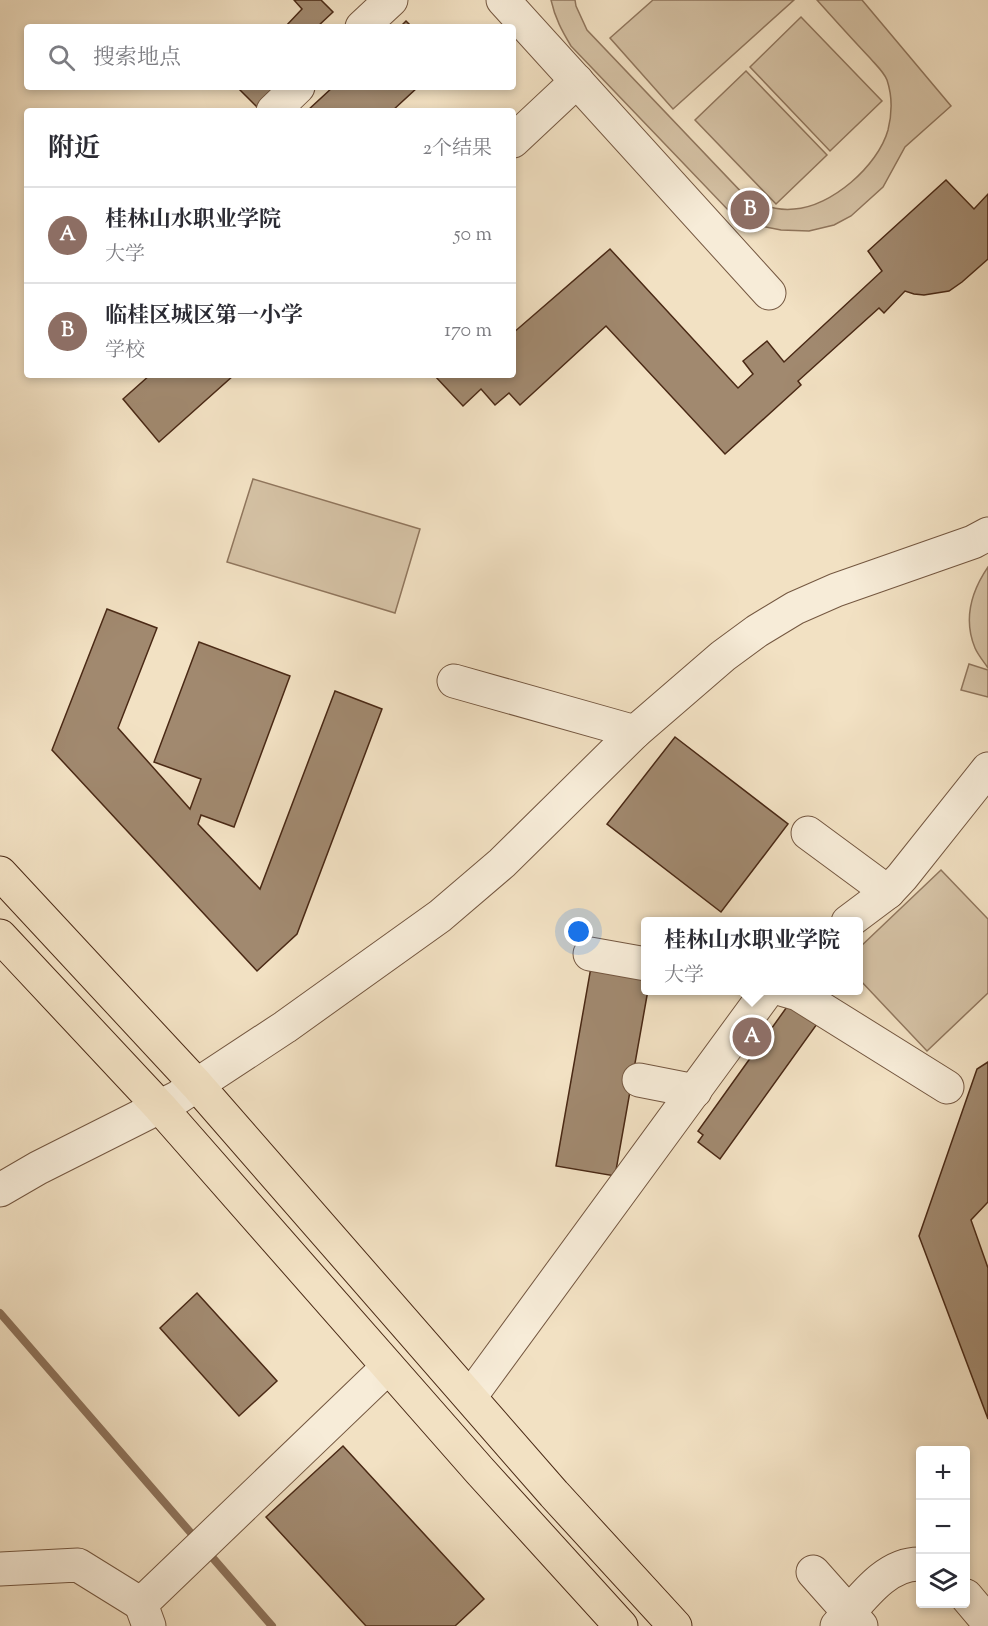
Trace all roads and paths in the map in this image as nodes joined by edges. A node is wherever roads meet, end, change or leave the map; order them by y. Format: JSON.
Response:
{"nodes":[{"id":1,"x":391,"y":0,"type":"edge"},
{"id":2,"x":503,"y":0,"type":"edge"},
{"id":3,"x":365,"y":24,"type":"edge"},
{"id":4,"x":577,"y":81,"type":"junction"},
{"id":5,"x":295,"y":90,"type":"edge"},
{"id":6,"x":276,"y":108,"type":"edge"},
{"id":7,"x":516,"y":138,"type":"edge"},
{"id":8,"x":768,"y":293,"type":"dead end"},
{"id":9,"x":988,"y":534,"type":"edge"},
{"id":10,"x":454,"y":681,"type":"dead end"},
{"id":11,"x":635,"y":732,"type":"junction"},
{"id":12,"x":988,"y":769,"type":"edge"},
{"id":13,"x":808,"y":833,"type":"dead end"},
{"id":14,"x":0,"y":873,"type":"edge"},
{"id":15,"x":888,"y":892,"type":"junction"},
{"id":16,"x":854,"y":917,"type":"edge"},
{"id":17,"x":0,"y":936,"type":"edge"},
{"id":18,"x":590,"y":954,"type":"dead end"},
{"id":19,"x":641,"y":963,"type":"edge"},
{"id":20,"x":764,"y":995,"type":"edge"},
{"id":21,"x":800,"y":995,"type":"edge"},
{"id":22,"x":639,"y":1080,"type":"dead end"},
{"id":23,"x":197,"y":1085,"type":"junction"},
{"id":24,"x":947,"y":1087,"type":"dead end"},
{"id":25,"x":695,"y":1092,"type":"junction"},
{"id":26,"x":160,"y":1107,"type":"junction"},
{"id":27,"x":0,"y":1190,"type":"edge"},
{"id":28,"x":388,"y":1367,"type":"junction"},
{"id":29,"x":470,"y":1397,"type":"junction"},
{"id":30,"x":916,"y":1564,"type":"edge"},
{"id":31,"x":0,"y":1569,"type":"edge"},
{"id":32,"x":813,"y":1572,"type":"dead end"},
{"id":33,"x":970,"y":1601,"type":"edge"},
{"id":34,"x":145,"y":1615,"type":"edge"},
{"id":35,"x":849,"y":1622,"type":"edge"},
{"id":36,"x":988,"y":1622,"type":"edge"},
{"id":37,"x":621,"y":1626,"type":"edge"},
{"id":38,"x":675,"y":1626,"type":"edge"}],
"edges":[{"from":1,"to":3,"type":"street"},
{"from":2,"to":4,"type":"street"},
{"from":4,"to":7,"type":"street"},
{"from":4,"to":8,"type":"street"},
{"from":5,"to":6,"type":"street"},
{"from":9,"to":11,"type":"street"},
{"from":10,"to":11,"type":"street"},
{"from":11,"to":23,"type":"street"},
{"from":12,"to":15,"type":"street"},
{"from":13,"to":15,"type":"street"},
{"from":14,"to":23,"type":"main road"},
{"from":15,"to":16,"type":"street"},
{"from":17,"to":26,"type":"main road"},
{"from":18,"to":19,"type":"street"},
{"from":20,"to":25,"type":"street"},
{"from":21,"to":24,"type":"street"},
{"from":22,"to":25,"type":"street"},
{"from":23,"to":26,"type":"street"},
{"from":23,"to":29,"type":"main road"},
{"from":25,"to":29,"type":"street"},
{"from":26,"to":27,"type":"street"},
{"from":26,"to":28,"type":"main road"},
{"from":28,"to":34,"type":"street"},
{"from":28,"to":37,"type":"main road"},
{"from":29,"to":38,"type":"main road"},
{"from":30,"to":35,"type":"street"},
{"from":31,"to":34,"type":"street"},
{"from":32,"to":35,"type":"street"},
{"from":33,"to":36,"type":"street"}]}
